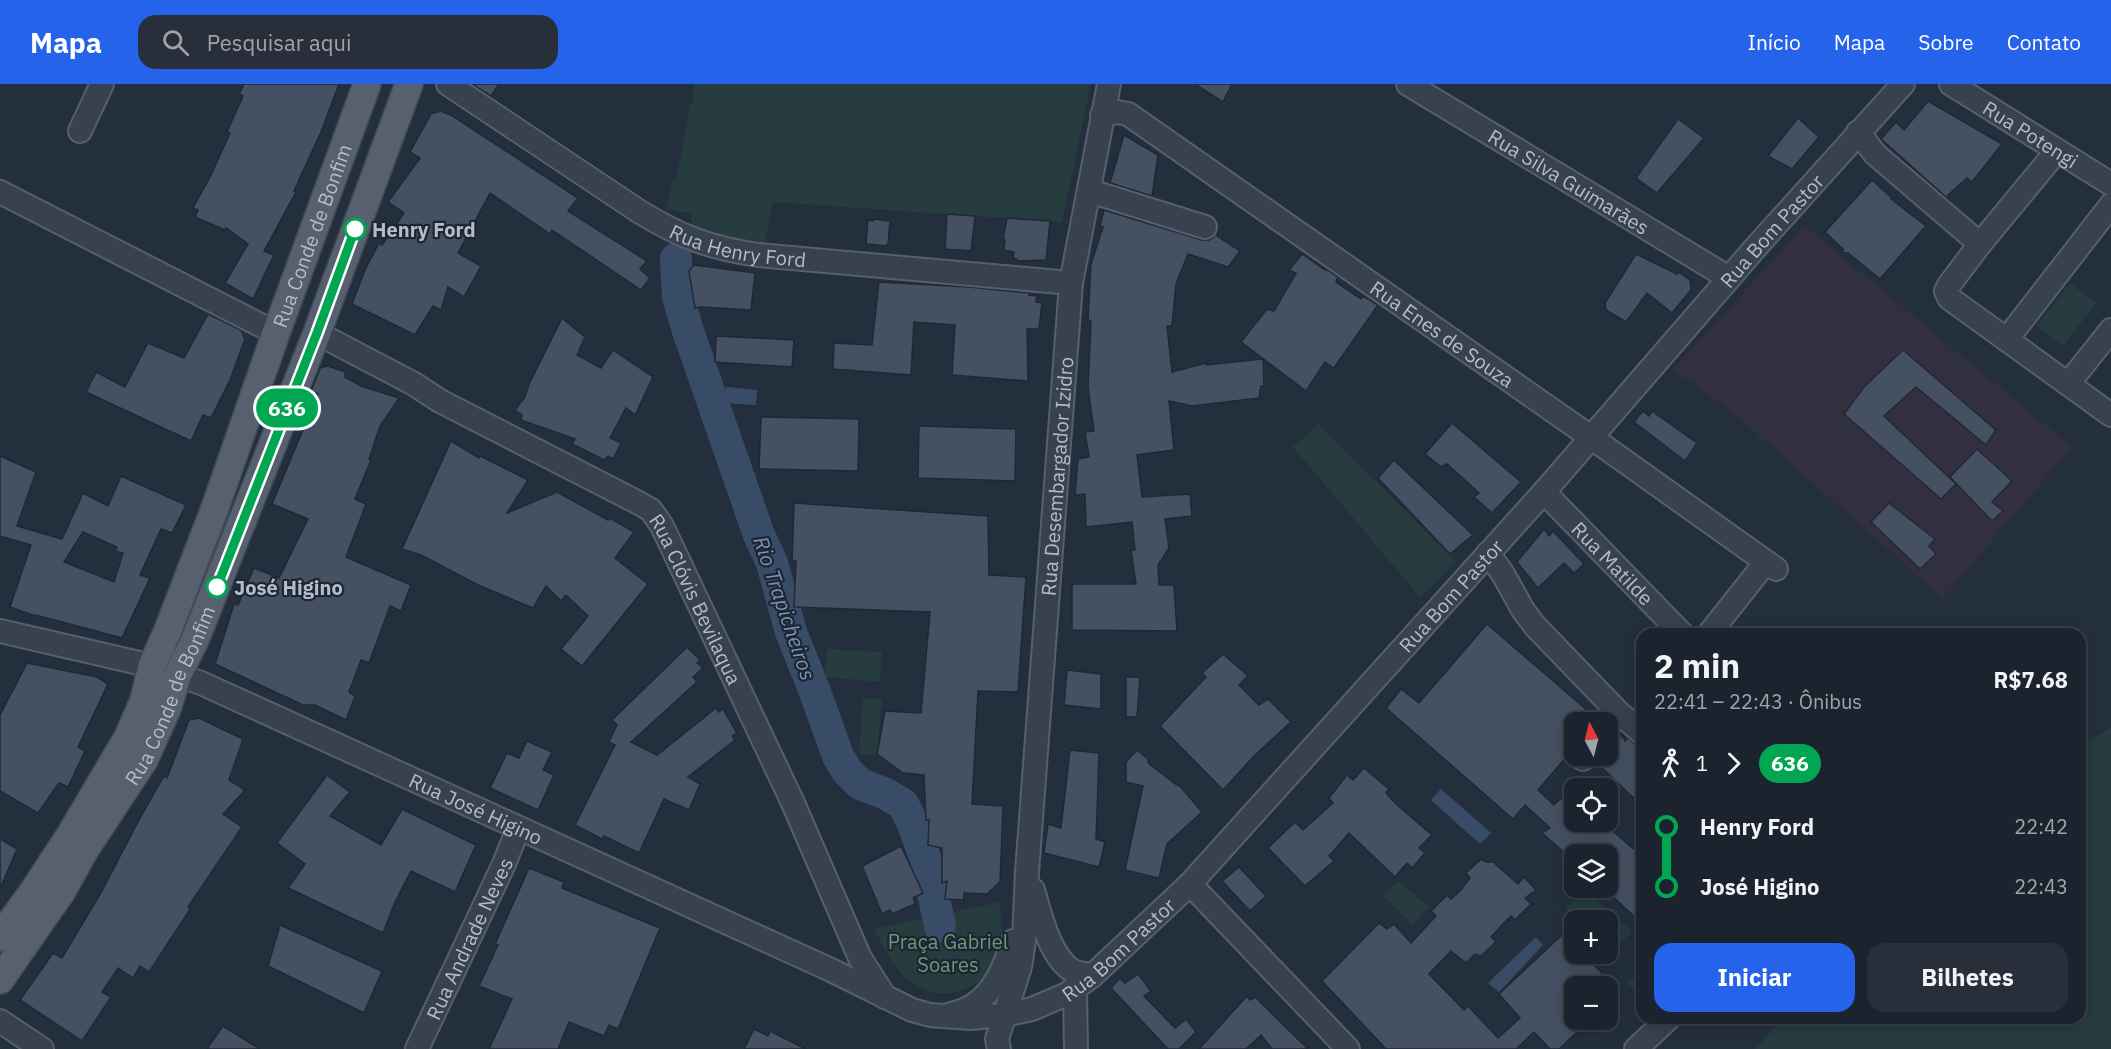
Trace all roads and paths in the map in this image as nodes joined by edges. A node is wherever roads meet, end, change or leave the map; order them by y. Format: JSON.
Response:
{"nodes":[{"id":1,"x":102,"y":84,"type":"edge"},
{"id":2,"x":367,"y":84,"type":"edge"},
{"id":3,"x":409,"y":84,"type":"edge"},
{"id":4,"x":448,"y":84,"type":"edge"},
{"id":5,"x":1109,"y":84,"type":"edge"},
{"id":6,"x":1408,"y":84,"type":"edge"},
{"id":7,"x":1903,"y":84,"type":"edge"},
{"id":8,"x":1951,"y":84,"type":"edge"},
{"id":9,"x":1102,"y":115,"type":"junction"},
{"id":10,"x":80,"y":131,"type":"dead end"},
{"id":11,"x":1858,"y":132,"type":"junction"},
{"id":12,"x":2056,"y":152,"type":"junction"},
{"id":13,"x":2111,"y":184,"type":"edge"},
{"id":14,"x":1090,"y":190,"type":"junction"},
{"id":15,"x":0,"y":192,"type":"edge"},
{"id":16,"x":2111,"y":206,"type":"edge"},
{"id":17,"x":1205,"y":227,"type":"dead end"},
{"id":18,"x":1980,"y":244,"type":"junction"},
{"id":19,"x":1729,"y":278,"type":"junction"},
{"id":20,"x":1071,"y":283,"type":"junction"},
{"id":21,"x":2111,"y":330,"type":"edge"},
{"id":22,"x":276,"y":333,"type":"junction"},
{"id":23,"x":317,"y":333,"type":"junction"},
{"id":24,"x":2007,"y":339,"type":"junction"},
{"id":25,"x":2068,"y":384,"type":"junction"},
{"id":26,"x":2111,"y":414,"type":"edge"},
{"id":27,"x":1592,"y":438,"type":"junction"},
{"id":28,"x":1544,"y":492,"type":"junction"},
{"id":29,"x":1488,"y":553,"type":"junction"},
{"id":30,"x":1676,"y":628,"type":"edge"},
{"id":31,"x":1714,"y":628,"type":"edge"},
{"id":32,"x":0,"y":632,"type":"edge"},
{"id":33,"x":152,"y":666,"type":"junction"},
{"id":34,"x":178,"y":674,"type":"junction"},
{"id":35,"x":1608,"y":712,"type":"edge"},
{"id":36,"x":1618,"y":721,"type":"edge"},
{"id":37,"x":1636,"y":730,"type":"edge"},
{"id":38,"x":518,"y":829,"type":"junction"},
{"id":39,"x":1027,"y":872,"type":"junction"},
{"id":40,"x":1190,"y":884,"type":"junction"},
{"id":41,"x":0,"y":937,"type":"edge"},
{"id":42,"x":0,"y":980,"type":"edge"},
{"id":43,"x":1083,"y":983,"type":"junction"},
{"id":44,"x":886,"y":998,"type":"junction"},
{"id":45,"x":942,"y":1016,"type":"junction"},
{"id":46,"x":1004,"y":1016,"type":"junction"},
{"id":47,"x":0,"y":1021,"type":"edge"},
{"id":48,"x":1663,"y":1024,"type":"edge"},
{"id":49,"x":42,"y":1049,"type":"edge"},
{"id":50,"x":417,"y":1049,"type":"edge"},
{"id":51,"x":999,"y":1049,"type":"edge"},
{"id":52,"x":1076,"y":1049,"type":"edge"},
{"id":53,"x":1348,"y":1049,"type":"edge"},
{"id":54,"x":1636,"y":1049,"type":"edge"}],
"edges":[{"from":1,"to":10,"type":"street"},
{"from":2,"to":22,"type":"main road","name":"Rua Conde de Bonfim"},
{"from":3,"to":23,"type":"main road","name":"Rua Conde de Bonfim"},
{"from":4,"to":20,"type":"street","name":"Rua Henry Ford"},
{"from":5,"to":9,"type":"street","name":"Rua Desembargador Izidro"},
{"from":6,"to":19,"type":"street","name":"Rua Silva Guimarães"},
{"from":7,"to":11,"type":"street","name":"Rua Bom Pastor"},
{"from":8,"to":12,"type":"street","name":"Rua Potengi"},
{"from":9,"to":14,"type":"street","name":"Rua Desembargador Izidro"},
{"from":9,"to":27,"type":"street","name":"Rua Enes de Souza"},
{"from":11,"to":18,"type":"street"},
{"from":11,"to":19,"type":"street","name":"Rua Bom Pastor"},
{"from":12,"to":13,"type":"street","name":"Rua Potengi"},
{"from":12,"to":18,"type":"street"},
{"from":14,"to":17,"type":"street"},
{"from":14,"to":20,"type":"street","name":"Rua Desembargador Izidro"},
{"from":15,"to":22,"type":"street"},
{"from":16,"to":24,"type":"street"},
{"from":18,"to":24,"type":"street"},
{"from":19,"to":27,"type":"street","name":"Rua Bom Pastor"},
{"from":20,"to":39,"type":"street","name":"Rua Desembargador Izidro"},
{"from":21,"to":25,"type":"street"},
{"from":22,"to":33,"type":"main road","name":"Rua Conde de Bonfim"},
{"from":23,"to":34,"type":"main road","name":"Rua Conde de Bonfim"},
{"from":23,"to":44,"type":"street","name":"Rua Clóvis Bevilaqua"},
{"from":24,"to":25,"type":"street"},
{"from":25,"to":26,"type":"street"},
{"from":27,"to":28,"type":"street","name":"Rua Bom Pastor"},
{"from":27,"to":31,"type":"street","name":"Rua Enes de Souza"},
{"from":28,"to":29,"type":"street","name":"Rua Bom Pastor"},
{"from":28,"to":30,"type":"street","name":"Rua Matilde"},
{"from":29,"to":35,"type":"street"},
{"from":29,"to":40,"type":"street","name":"Rua Bom Pastor"},
{"from":32,"to":33,"type":"street","name":"Rua José Higino"},
{"from":33,"to":34,"type":"street","name":"Rua José Higino"},
{"from":33,"to":41,"type":"main road","name":"Rua Conde de Bonfim"},
{"from":34,"to":38,"type":"street","name":"Rua José Higino"},
{"from":34,"to":42,"type":"main road","name":"Rua Conde de Bonfim"},
{"from":36,"to":37,"type":"street"},
{"from":38,"to":44,"type":"street","name":"Rua José Higino"},
{"from":38,"to":50,"type":"street","name":"Rua Andrade Neves"},
{"from":39,"to":43,"type":"street"},
{"from":39,"to":45,"type":"street","name":"Rua Desembargador Izidro"},
{"from":39,"to":46,"type":"street","name":"Rua Desembargador Izidro"},
{"from":40,"to":43,"type":"street","name":"Rua Bom Pastor"},
{"from":40,"to":53,"type":"street"},
{"from":43,"to":46,"type":"street","name":"Rua Bom Pastor"},
{"from":43,"to":52,"type":"street"},
{"from":44,"to":45,"type":"street","name":"Rua José Higino"},
{"from":45,"to":46,"type":"street","name":"Rua Bom Pastor"},
{"from":46,"to":51,"type":"street","name":"Rua Desembargador Izidro"},
{"from":47,"to":49,"type":"street"},
{"from":48,"to":54,"type":"street"}]}
